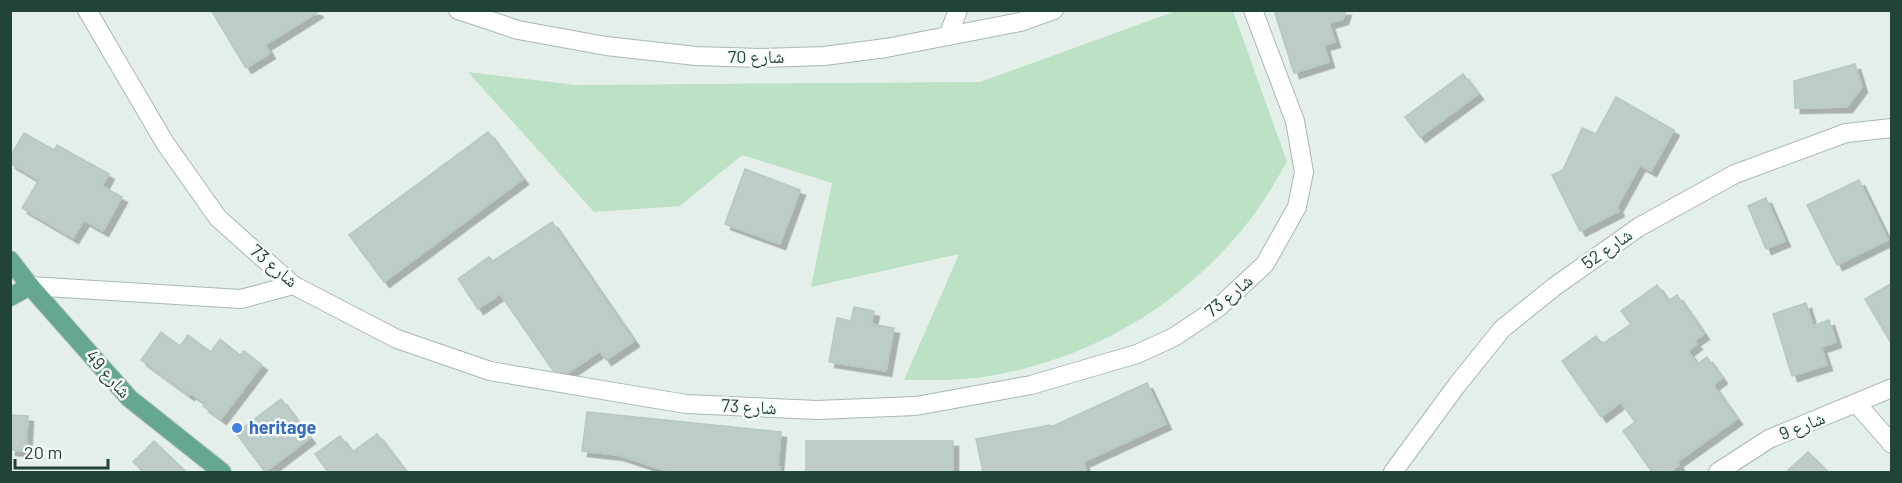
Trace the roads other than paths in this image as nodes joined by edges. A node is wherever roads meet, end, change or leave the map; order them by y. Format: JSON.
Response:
{"nodes":[{"id":1,"x":87,"y":10,"type":"edge"},
{"id":2,"x":458,"y":10,"type":"edge"},
{"id":3,"x":958,"y":10,"type":"edge"},
{"id":4,"x":1054,"y":10,"type":"edge"},
{"id":5,"x":1253,"y":10,"type":"edge"},
{"id":6,"x":948,"y":36,"type":"junction"},
{"id":7,"x":1892,"y":128,"type":"edge"},
{"id":8,"x":10,"y":260,"type":"edge"},
{"id":9,"x":292,"y":285,"type":"junction"},
{"id":10,"x":30,"y":286,"type":"junction"},
{"id":11,"x":10,"y":297,"type":"edge"},
{"id":12,"x":1892,"y":388,"type":"edge"},
{"id":13,"x":1857,"y":404,"type":"junction"},
{"id":14,"x":1892,"y":444,"type":"edge"},
{"id":15,"x":222,"y":472,"type":"edge"},
{"id":16,"x":1393,"y":472,"type":"edge"},
{"id":17,"x":1718,"y":472,"type":"edge"}],
"edges":[{"from":1,"to":9,"type":"street","name":"شارع 73"},
{"from":2,"to":6,"type":"street","name":"شارع 70"},
{"from":3,"to":6,"type":"street"},
{"from":4,"to":6,"type":"street","name":"شارع 70"},
{"from":5,"to":9,"type":"street","name":"شارع 73"},
{"from":7,"to":16,"type":"street","name":"شارع 52"},
{"from":8,"to":10,"type":"main road","name":"شارع 49"},
{"from":9,"to":10,"type":"street"},
{"from":10,"to":11,"type":"main road"},
{"from":10,"to":15,"type":"main road","name":"شارع 49"},
{"from":12,"to":13,"type":"street","name":"شارع 9"},
{"from":13,"to":14,"type":"street"},
{"from":13,"to":17,"type":"street","name":"شارع 9"}]}
